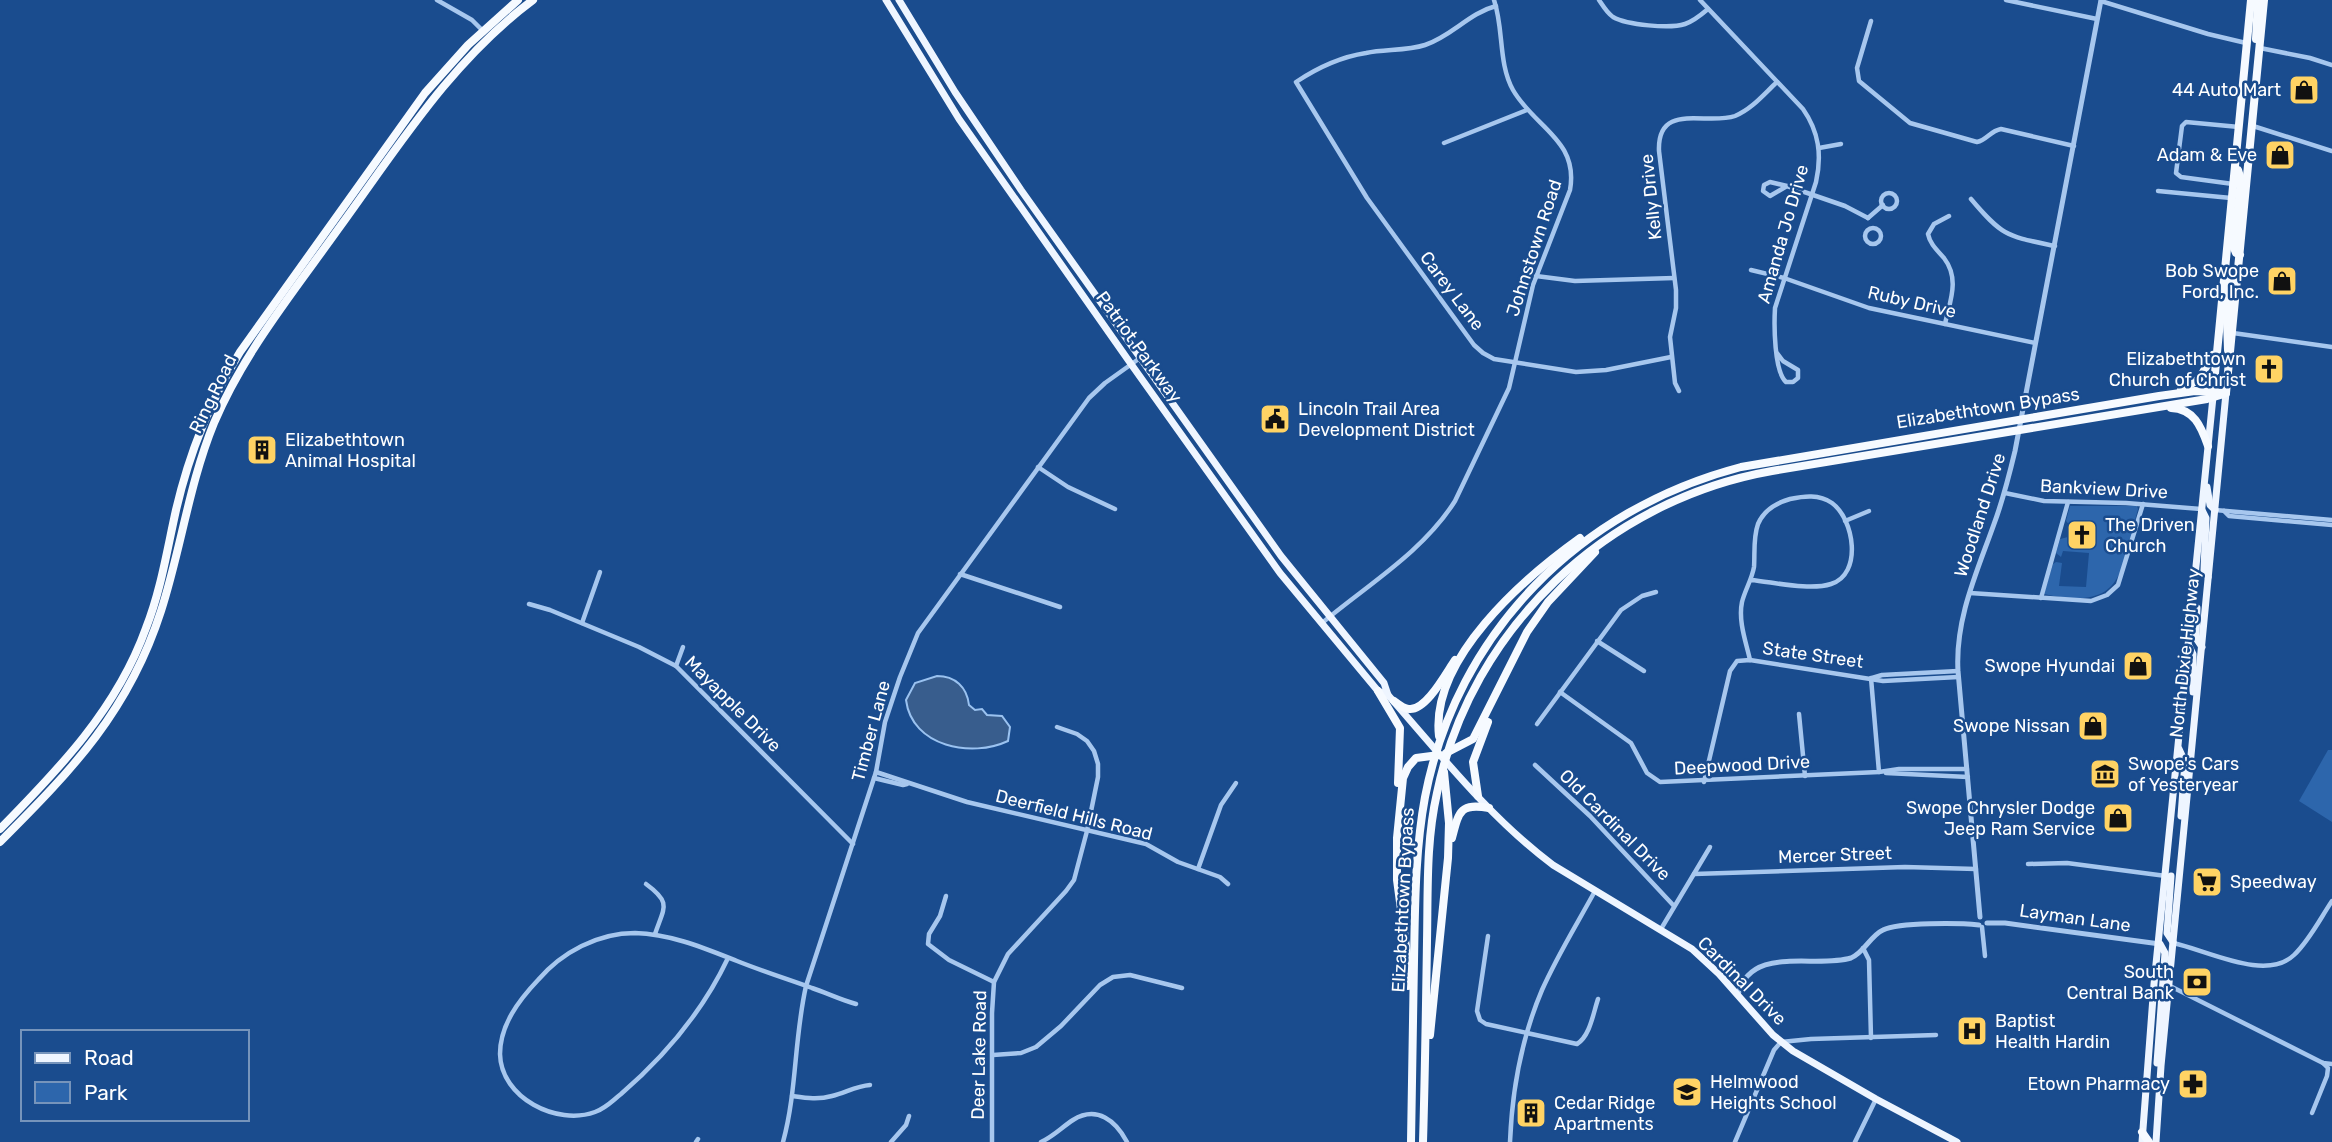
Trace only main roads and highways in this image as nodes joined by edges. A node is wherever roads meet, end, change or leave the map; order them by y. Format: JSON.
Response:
{"nodes":[{"id":1,"x":518,"y":0,"type":"edge"},
{"id":2,"x":533,"y":0,"type":"edge"},
{"id":3,"x":886,"y":0,"type":"edge"},
{"id":4,"x":899,"y":0,"type":"edge"},
{"id":5,"x":2251,"y":0,"type":"edge"},
{"id":6,"x":2259,"y":0,"type":"edge"},
{"id":7,"x":2264,"y":0,"type":"edge"},
{"id":8,"x":2247,"y":43,"type":"junction"},
{"id":9,"x":2260,"y":48,"type":"junction"},
{"id":10,"x":2236,"y":163,"type":"junction"},
{"id":11,"x":2245,"y":196,"type":"junction"},
{"id":12,"x":2241,"y":255,"type":"junction"},
{"id":13,"x":2224,"y":272,"type":"junction"},
{"id":14,"x":2217,"y":345,"type":"junction"},
{"id":15,"x":2231,"y":355,"type":"junction"},
{"id":16,"x":2227,"y":393,"type":"junction"},
{"id":17,"x":2213,"y":394,"type":"junction"},
{"id":18,"x":2159,"y":396,"type":"junction"},
{"id":19,"x":2154,"y":408,"type":"junction"},
{"id":20,"x":2208,"y":447,"type":"junction"},
{"id":21,"x":2202,"y":509,"type":"junction"},
{"id":22,"x":2219,"y":510,"type":"junction"},
{"id":23,"x":1617,"y":519,"type":"junction"},
{"id":24,"x":1611,"y":536,"type":"junction"},
{"id":25,"x":2197,"y":560,"type":"junction"},
{"id":26,"x":2208,"y":577,"type":"junction"},
{"id":27,"x":1479,"y":631,"type":"junction"},
{"id":28,"x":2188,"y":645,"type":"junction"},
{"id":29,"x":2202,"y":647,"type":"junction"},
{"id":30,"x":2185,"y":682,"type":"junction"},
{"id":31,"x":1378,"y":691,"type":"junction"},
{"id":32,"x":1496,"y":695,"type":"junction"},
{"id":33,"x":1391,"y":698,"type":"junction"},
{"id":34,"x":2192,"y":747,"type":"junction"},
{"id":35,"x":2179,"y":749,"type":"junction"},
{"id":36,"x":1442,"y":755,"type":"junction"},
{"id":37,"x":1455,"y":769,"type":"joint"},
{"id":38,"x":1478,"y":796,"type":"junction"},
{"id":39,"x":1489,"y":808,"type":"junction"},
{"id":40,"x":2173,"y":809,"type":"junction"},
{"id":41,"x":0,"y":829,"type":"edge"},
{"id":42,"x":2184,"y":829,"type":"junction"},
{"id":43,"x":1397,"y":838,"type":"junction"},
{"id":44,"x":0,"y":842,"type":"edge"},
{"id":45,"x":1448,"y":858,"type":"junction"},
{"id":46,"x":2173,"y":943,"type":"junction"},
{"id":47,"x":2160,"y":944,"type":"junction"},
{"id":48,"x":2150,"y":1042,"type":"junction"},
{"id":49,"x":1424,"y":1081,"type":"junction"},
{"id":50,"x":2158,"y":1102,"type":"junction"},
{"id":51,"x":1411,"y":1105,"type":"junction"},
{"id":52,"x":2142,"y":1132,"type":"junction"},
{"id":53,"x":1410,"y":1142,"type":"edge"},
{"id":54,"x":1423,"y":1142,"type":"edge"},
{"id":55,"x":1957,"y":1142,"type":"edge"},
{"id":56,"x":2142,"y":1142,"type":"edge"},
{"id":57,"x":2149,"y":1142,"type":"edge"},
{"id":58,"x":2157,"y":1142,"type":"edge"}],
"edges":[{"from":1,"to":41,"type":"highway","name":"Ring Road"},
{"from":2,"to":44,"type":"highway","name":"Ring Road"},
{"from":3,"to":31,"type":"main road","name":"Patriot Parkway"},
{"from":4,"to":33,"type":"main road","name":"Patriot Parkway"},
{"from":5,"to":8,"type":"highway"},
{"from":6,"to":9,"type":"highway"},
{"from":7,"to":9,"type":"highway","name":"North Dixie Highway"},
{"from":8,"to":10,"type":"highway"},
{"from":8,"to":11,"type":"highway"},
{"from":9,"to":11,"type":"highway","name":"North Dixie Highway"},
{"from":10,"to":12,"type":"highway"},
{"from":10,"to":13,"type":"highway"},
{"from":11,"to":12,"type":"highway","name":"North Dixie Highway"},
{"from":12,"to":15,"type":"highway","name":"North Dixie Highway"},
{"from":13,"to":14,"type":"highway"},
{"from":13,"to":15,"type":"highway"},
{"from":14,"to":17,"type":"highway"},
{"from":14,"to":18,"type":"highway"},
{"from":15,"to":16,"type":"highway","name":"North Dixie Highway"},
{"from":16,"to":17,"type":"highway","name":"Elizabethtown Bypass"},
{"from":16,"to":22,"type":"main road","name":"North Dixie Highway"},
{"from":17,"to":18,"type":"highway","name":"Elizabethtown Bypass"},
{"from":17,"to":19,"type":"highway","name":"Elizabethtown Bypass"},
{"from":17,"to":20,"type":"main road","name":"North Dixie Highway"},
{"from":18,"to":23,"type":"highway","name":"Elizabethtown Bypass"},
{"from":19,"to":20,"type":"highway"},
{"from":19,"to":24,"type":"highway","name":"Elizabethtown Bypass"},
{"from":20,"to":21,"type":"main road","name":"North Dixie Highway"},
{"from":20,"to":22,"type":"main road"},
{"from":21,"to":25,"type":"main road","name":"North Dixie Highway"},
{"from":21,"to":26,"type":"main road"},
{"from":22,"to":26,"type":"main road","name":"North Dixie Highway"},
{"from":23,"to":27,"type":"highway"},
{"from":23,"to":51,"type":"highway","name":"Elizabethtown Bypass"},
{"from":24,"to":32,"type":"highway"},
{"from":24,"to":49,"type":"highway","name":"Elizabethtown Bypass"},
{"from":25,"to":28,"type":"main road","name":"North Dixie Highway"},
{"from":25,"to":29,"type":"main road"},
{"from":26,"to":29,"type":"main road","name":"North Dixie Highway"},
{"from":27,"to":33,"type":"highway"},
{"from":27,"to":36,"type":"highway"},
{"from":28,"to":30,"type":"main road","name":"North Dixie Highway"},
{"from":28,"to":34,"type":"main road"},
{"from":29,"to":34,"type":"main road","name":"North Dixie Highway"},
{"from":30,"to":34,"type":"main road"},
{"from":30,"to":35,"type":"main road","name":"North Dixie Highway"},
{"from":31,"to":33,"type":"main road","name":"Patriot Parkway"},
{"from":31,"to":43,"type":"highway"},
{"from":32,"to":36,"type":"highway"},
{"from":32,"to":38,"type":"highway"},
{"from":33,"to":36,"type":"main road","name":"Patriot Parkway"},
{"from":34,"to":42,"type":"main road","name":"North Dixie Highway"},
{"from":35,"to":40,"type":"main road","name":"North Dixie Highway"},
{"from":35,"to":42,"type":"main road"},
{"from":36,"to":37,"type":"main road","name":"Patriot Parkway"},
{"from":36,"to":43,"type":"highway"},
{"from":36,"to":45,"type":"highway"},
{"from":37,"to":38,"type":"main road","name":"Cardinal Drive"},
{"from":38,"to":39,"type":"main road","name":"Cardinal Drive"},
{"from":39,"to":45,"type":"highway"},
{"from":39,"to":55,"type":"main road","name":"Cardinal Drive"},
{"from":40,"to":46,"type":"main road"},
{"from":40,"to":47,"type":"main road","name":"North Dixie Highway"},
{"from":42,"to":46,"type":"main road","name":"North Dixie Highway"},
{"from":43,"to":51,"type":"highway"},
{"from":45,"to":49,"type":"highway"},
{"from":46,"to":50,"type":"main road","name":"North Dixie Highway"},
{"from":47,"to":48,"type":"main road","name":"North Dixie Highway"},
{"from":47,"to":50,"type":"main road"},
{"from":48,"to":50,"type":"main road"},
{"from":48,"to":52,"type":"main road","name":"North Dixie Highway"},
{"from":49,"to":54,"type":"highway","name":"Elizabethtown Bypass"},
{"from":50,"to":58,"type":"main road","name":"North Dixie Highway"},
{"from":51,"to":53,"type":"highway","name":"Elizabethtown Bypass"},
{"from":52,"to":56,"type":"main road","name":"North Dixie Highway"},
{"from":52,"to":57,"type":"highway"}]}
